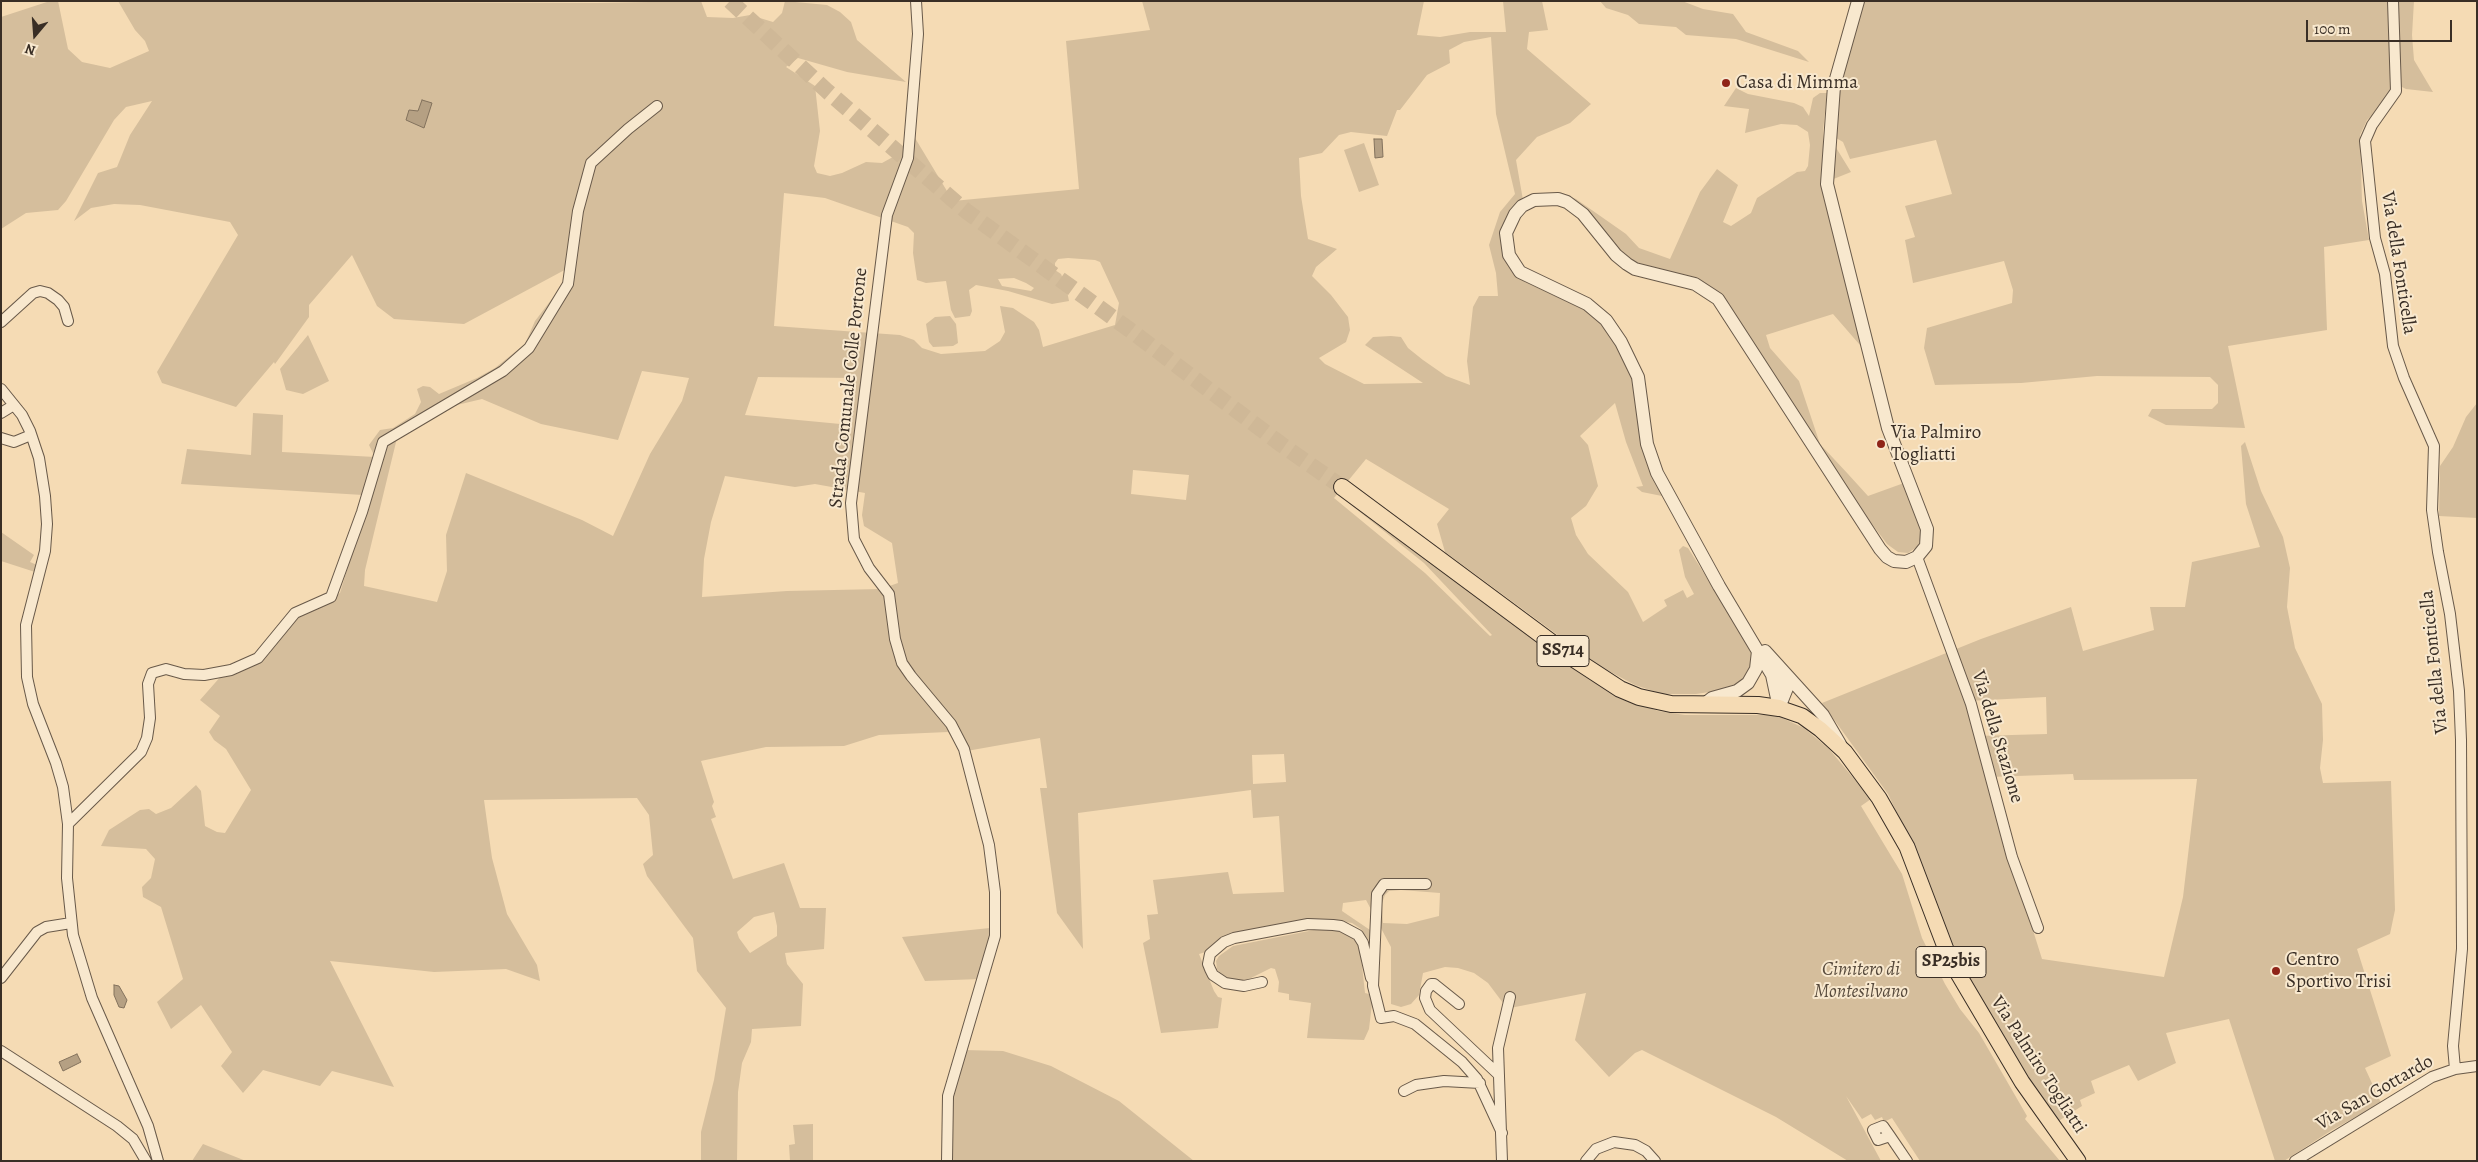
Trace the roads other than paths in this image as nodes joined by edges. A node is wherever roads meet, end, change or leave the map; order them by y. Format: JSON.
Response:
{"nodes":[{"id":1,"x":916,"y":1,"type":"edge"},
{"id":2,"x":1858,"y":1,"type":"edge"},
{"id":3,"x":2393,"y":1,"type":"edge"},
{"id":4,"x":657,"y":106,"type":"dead end"},
{"id":5,"x":68,"y":321,"type":"dead end"},
{"id":6,"x":1,"y":322,"type":"edge"},
{"id":7,"x":1,"y":389,"type":"edge"},
{"id":8,"x":14,"y":404,"type":"junction"},
{"id":9,"x":1,"y":413,"type":"edge"},
{"id":10,"x":32,"y":435,"type":"junction"},
{"id":11,"x":1,"y":438,"type":"edge"},
{"id":12,"x":1342,"y":487,"type":"tunnel mouth"},
{"id":13,"x":1917,"y":558,"type":"junction"},
{"id":14,"x":1764,"y":654,"type":"junction"},
{"id":15,"x":1702,"y":705,"type":"junction"},
{"id":16,"x":1779,"y":708,"type":"junction"},
{"id":17,"x":1845,"y":752,"type":"junction"},
{"id":18,"x":68,"y":824,"type":"junction"},
{"id":19,"x":1426,"y":884,"type":"dead end"},
{"id":20,"x":71,"y":922,"type":"junction"},
{"id":21,"x":2038,"y":928,"type":"dead end"},
{"id":22,"x":1,"y":978,"type":"edge"},
{"id":23,"x":1262,"y":982,"type":"dead end"},
{"id":24,"x":1373,"y":986,"type":"junction"},
{"id":25,"x":1510,"y":997,"type":"dead end"},
{"id":26,"x":1459,"y":1004,"type":"dead end"},
{"id":27,"x":1,"y":1051,"type":"edge"},
{"id":28,"x":2477,"y":1066,"type":"edge"},
{"id":29,"x":2455,"y":1069,"type":"junction"},
{"id":30,"x":1499,"y":1075,"type":"junction"},
{"id":31,"x":1480,"y":1083,"type":"junction"},
{"id":32,"x":1404,"y":1091,"type":"dead end"},
{"id":33,"x":1502,"y":1133,"type":"junction"},
{"id":34,"x":1890,"y":1136,"type":"dead end"},
{"id":35,"x":146,"y":1161,"type":"edge"},
{"id":36,"x":158,"y":1161,"type":"edge"},
{"id":37,"x":947,"y":1161,"type":"edge"},
{"id":38,"x":1502,"y":1161,"type":"edge"},
{"id":39,"x":1586,"y":1161,"type":"edge"},
{"id":40,"x":1655,"y":1161,"type":"edge"},
{"id":41,"x":1907,"y":1161,"type":"edge"},
{"id":42,"x":2078,"y":1161,"type":"edge"},
{"id":43,"x":2295,"y":1161,"type":"edge"}],
"edges":[{"from":1,"to":37,"type":"street","name":"Strada Comunale Colle Portone"},
{"from":2,"to":13,"type":"street"},
{"from":3,"to":29,"type":"street","name":"Via della Fonticella"},
{"from":4,"to":18,"type":"street"},
{"from":5,"to":6,"type":"street"},
{"from":7,"to":8,"type":"street"},
{"from":8,"to":9,"type":"street"},
{"from":8,"to":10,"type":"street"},
{"from":10,"to":11,"type":"street"},
{"from":10,"to":18,"type":"street"},
{"from":12,"to":15,"type":"highway","number":"SS714"},
{"from":13,"to":14,"type":"street","name":"Via Palmiro Togliatti","number":"SP25bis"},
{"from":13,"to":21,"type":"street","name":"Via della Stazione"},
{"from":14,"to":15,"type":"street"},
{"from":14,"to":16,"type":"street","name":"Via Palmiro Togliatti","number":"SP25bis"},
{"from":14,"to":17,"type":"street","name":"Via Palmiro Togliatti","number":"SP25bis"},
{"from":15,"to":16,"type":"highway","number":"SS714"},
{"from":16,"to":17,"type":"main road","name":"Via Palmiro Togliatti","number":"SP25bis"},
{"from":17,"to":42,"type":"main road","name":"Via Palmiro Togliatti","number":"SP25bis"},
{"from":18,"to":20,"type":"street"},
{"from":19,"to":24,"type":"street"},
{"from":20,"to":22,"type":"street"},
{"from":20,"to":36,"type":"street"},
{"from":23,"to":24,"type":"street"},
{"from":24,"to":31,"type":"street"},
{"from":25,"to":30,"type":"street"},
{"from":26,"to":30,"type":"street"},
{"from":27,"to":35,"type":"street"},
{"from":28,"to":29,"type":"street","name":"Via San Gottardo"},
{"from":29,"to":43,"type":"street","name":"Via San Gottardo"},
{"from":30,"to":33,"type":"street"},
{"from":31,"to":32,"type":"street"},
{"from":31,"to":33,"type":"street"},
{"from":33,"to":38,"type":"street"},
{"from":34,"to":41,"type":"street"},
{"from":39,"to":40,"type":"street"}]}
